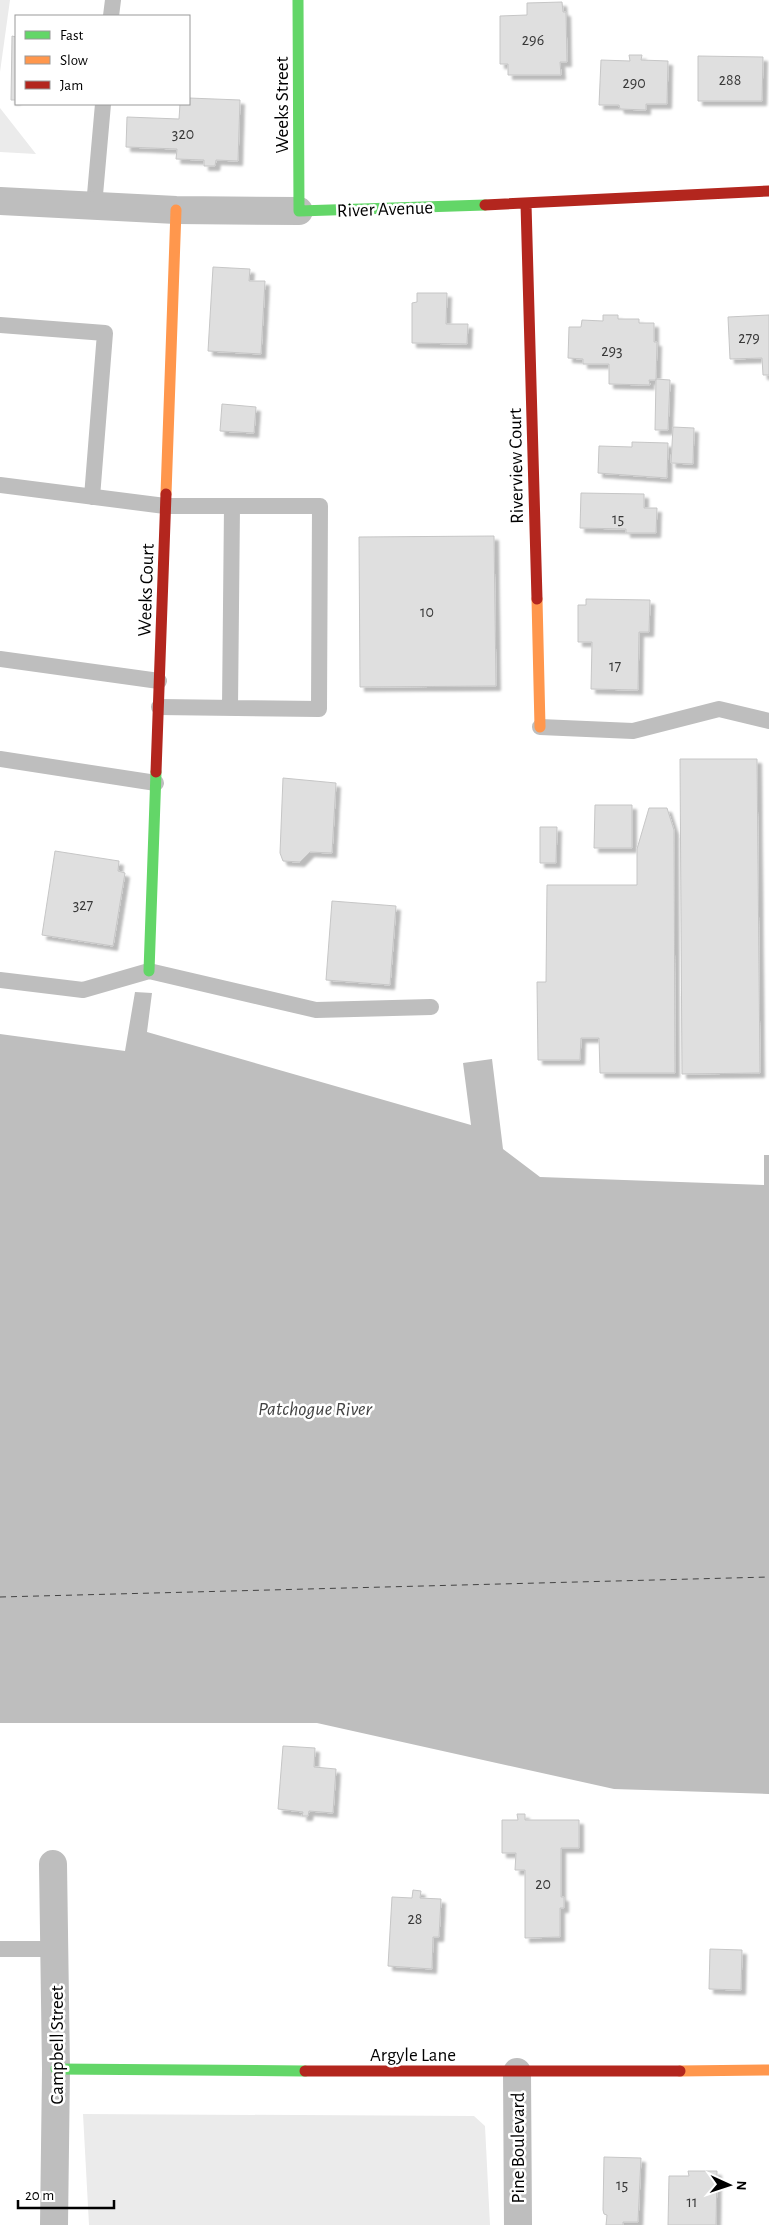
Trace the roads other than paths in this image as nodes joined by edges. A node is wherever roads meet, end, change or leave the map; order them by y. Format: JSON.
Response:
{"nodes":[{"id":1,"x":113,"y":0,"type":"edge"},
{"id":2,"x":298,"y":0,"type":"edge"},
{"id":3,"x":111,"y":15,"type":"edge"},
{"id":4,"x":103,"y":105,"type":"edge"},
{"id":5,"x":769,"y":191,"type":"edge"},
{"id":6,"x":0,"y":201,"type":"edge"},
{"id":7,"x":526,"y":204,"type":"junction"},
{"id":8,"x":94,"y":206,"type":"junction"},
{"id":9,"x":176,"y":210,"type":"junction"},
{"id":10,"x":299,"y":211,"type":"junction"},
{"id":11,"x":0,"y":325,"type":"edge"},
{"id":12,"x":0,"y":485,"type":"edge"},
{"id":13,"x":92,"y":497,"type":"junction"},
{"id":14,"x":165,"y":506,"type":"junction"},
{"id":15,"x":232,"y":506,"type":"junction"},
{"id":16,"x":0,"y":659,"type":"edge"},
{"id":17,"x":159,"y":681,"type":"junction"},
{"id":18,"x":159,"y":706,"type":"junction"},
{"id":19,"x":230,"y":707,"type":"junction"},
{"id":20,"x":769,"y":721,"type":"edge"},
{"id":21,"x":540,"y":727,"type":"joint"},
{"id":22,"x":0,"y":759,"type":"edge"},
{"id":23,"x":156,"y":782,"type":"junction"},
{"id":24,"x":149,"y":971,"type":"junction"},
{"id":25,"x":0,"y":980,"type":"edge"},
{"id":26,"x":430,"y":1007,"type":"dead end"},
{"id":27,"x":54,"y":1864,"type":"dead end"},
{"id":28,"x":56,"y":1948,"type":"junction"},
{"id":29,"x":0,"y":1949,"type":"edge"},
{"id":30,"x":56,"y":2069,"type":"junction"},
{"id":31,"x":769,"y":2070,"type":"edge"},
{"id":32,"x":517,"y":2072,"type":"junction"},
{"id":33,"x":54,"y":2225,"type":"edge"},
{"id":34,"x":518,"y":2225,"type":"edge"}],
"edges":[{"from":1,"to":3,"type":"lane"},
{"from":2,"to":10,"type":"street","name":"Weeks Street"},
{"from":4,"to":8,"type":"lane"},
{"from":5,"to":7,"type":"street","name":"River Avenue"},
{"from":6,"to":8,"type":"street","name":"River Avenue"},
{"from":7,"to":10,"type":"street","name":"River Avenue"},
{"from":7,"to":21,"type":"street","name":"Riverview Court"},
{"from":8,"to":9,"type":"street","name":"River Avenue"},
{"from":9,"to":10,"type":"street","name":"River Avenue"},
{"from":9,"to":14,"type":"street","name":"Weeks Court"},
{"from":11,"to":13,"type":"lane"},
{"from":12,"to":13,"type":"lane"},
{"from":13,"to":14,"type":"lane"},
{"from":14,"to":15,"type":"lane"},
{"from":14,"to":17,"type":"street","name":"Weeks Court"},
{"from":15,"to":19,"type":"lane"},
{"from":15,"to":19,"type":"lane"},
{"from":16,"to":17,"type":"lane"},
{"from":17,"to":18,"type":"street","name":"Weeks Court"},
{"from":18,"to":19,"type":"lane"},
{"from":18,"to":23,"type":"street","name":"Weeks Court"},
{"from":20,"to":21,"type":"lane"},
{"from":22,"to":23,"type":"lane"},
{"from":23,"to":24,"type":"street","name":"Weeks Court"},
{"from":24,"to":25,"type":"lane"},
{"from":24,"to":26,"type":"lane"},
{"from":27,"to":28,"type":"street","name":"Campbell Street"},
{"from":28,"to":29,"type":"lane"},
{"from":28,"to":30,"type":"street","name":"Campbell Street"},
{"from":30,"to":32,"type":"street","name":"Argyle Lane"},
{"from":30,"to":33,"type":"street","name":"Campbell Street"},
{"from":31,"to":32,"type":"street","name":"Argyle Lane"},
{"from":32,"to":34,"type":"street","name":"Pine Boulevard"}]}
